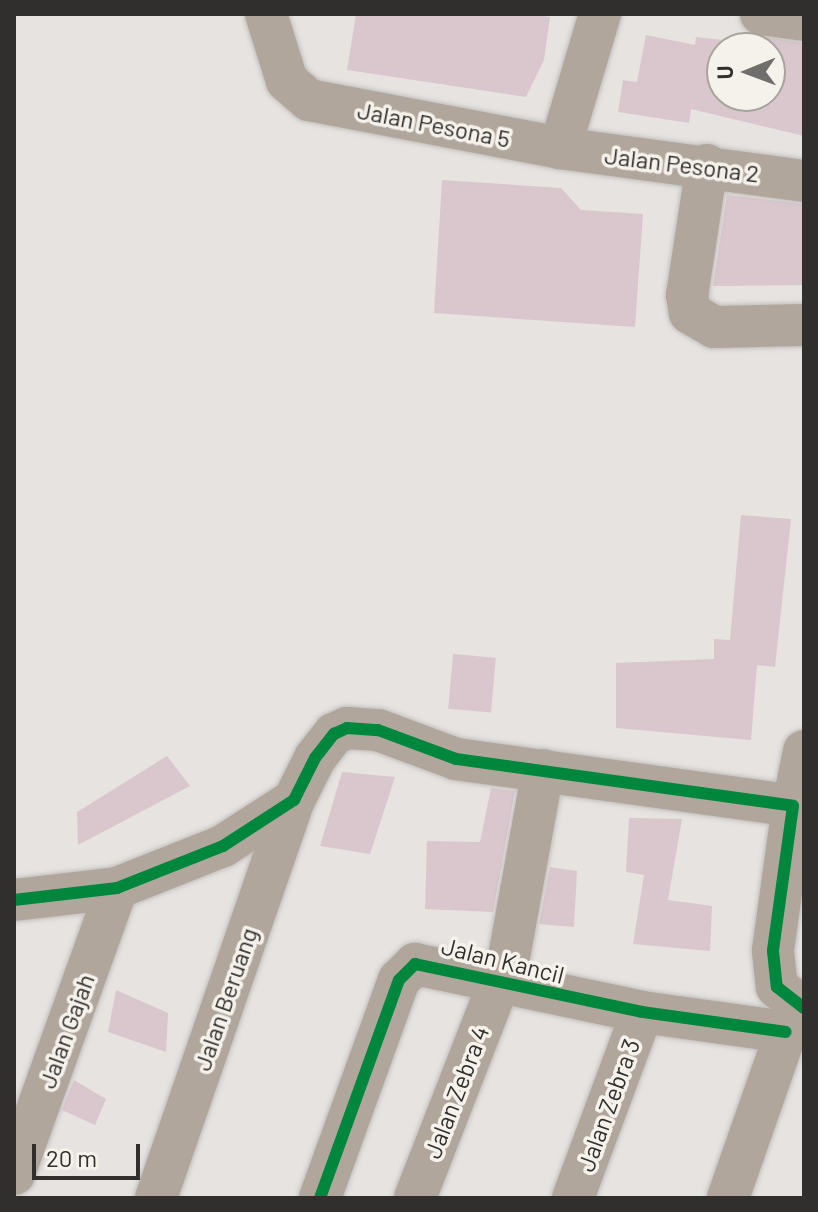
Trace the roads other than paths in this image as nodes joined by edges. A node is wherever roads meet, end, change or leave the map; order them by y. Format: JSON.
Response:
{"nodes":[{"id":1,"x":266,"y":14,"type":"edge"},
{"id":2,"x":600,"y":14,"type":"edge"},
{"id":3,"x":761,"y":14,"type":"edge"},
{"id":4,"x":804,"y":20,"type":"edge"},
{"id":5,"x":560,"y":148,"type":"junction"},
{"id":6,"x":707,"y":165,"type":"junction"},
{"id":7,"x":804,"y":181,"type":"edge"},
{"id":8,"x":804,"y":325,"type":"edge"},
{"id":9,"x":804,"y":751,"type":"edge"},
{"id":10,"x":543,"y":770,"type":"junction"},
{"id":11,"x":294,"y":800,"type":"junction"},
{"id":12,"x":793,"y":806,"type":"junction"},
{"id":13,"x":117,"y":888,"type":"junction"},
{"id":14,"x":14,"y":900,"type":"edge"},
{"id":15,"x":496,"y":986,"type":"junction"},
{"id":16,"x":642,"y":1012,"type":"junction"},
{"id":17,"x":798,"y":1017,"type":"edge"},
{"id":18,"x":14,"y":1174,"type":"edge"},
{"id":19,"x":156,"y":1198,"type":"edge"},
{"id":20,"x":320,"y":1198,"type":"edge"},
{"id":21,"x":415,"y":1198,"type":"edge"},
{"id":22,"x":573,"y":1198,"type":"edge"},
{"id":23,"x":728,"y":1198,"type":"edge"}],
"edges":[{"from":1,"to":5,"type":"street","name":"Jalan Pesona 5"},
{"from":2,"to":5,"type":"street"},
{"from":3,"to":4,"type":"street"},
{"from":5,"to":6,"type":"street","name":"Jalan Pesona 2"},
{"from":6,"to":7,"type":"street","name":"Jalan Pesona 2"},
{"from":6,"to":8,"type":"street"},
{"from":9,"to":12,"type":"street"},
{"from":10,"to":11,"type":"street","name":"Jalan Beruang"},
{"from":10,"to":12,"type":"street","name":"Jalan Beruang"},
{"from":10,"to":15,"type":"street","name":"Jalan Zebra 4"},
{"from":11,"to":13,"type":"street"},
{"from":11,"to":19,"type":"street","name":"Jalan Beruang"},
{"from":12,"to":17,"type":"street"},
{"from":13,"to":14,"type":"street"},
{"from":13,"to":18,"type":"street","name":"Jalan Gajah"},
{"from":15,"to":16,"type":"street","name":"Jalan Kancil"},
{"from":15,"to":20,"type":"street","name":"Jalan Kancil"},
{"from":15,"to":21,"type":"street","name":"Jalan Zebra 4"},
{"from":16,"to":17,"type":"street","name":"Jalan Kancil"},
{"from":16,"to":22,"type":"street","name":"Jalan Zebra 3"},
{"from":17,"to":23,"type":"street"}]}
